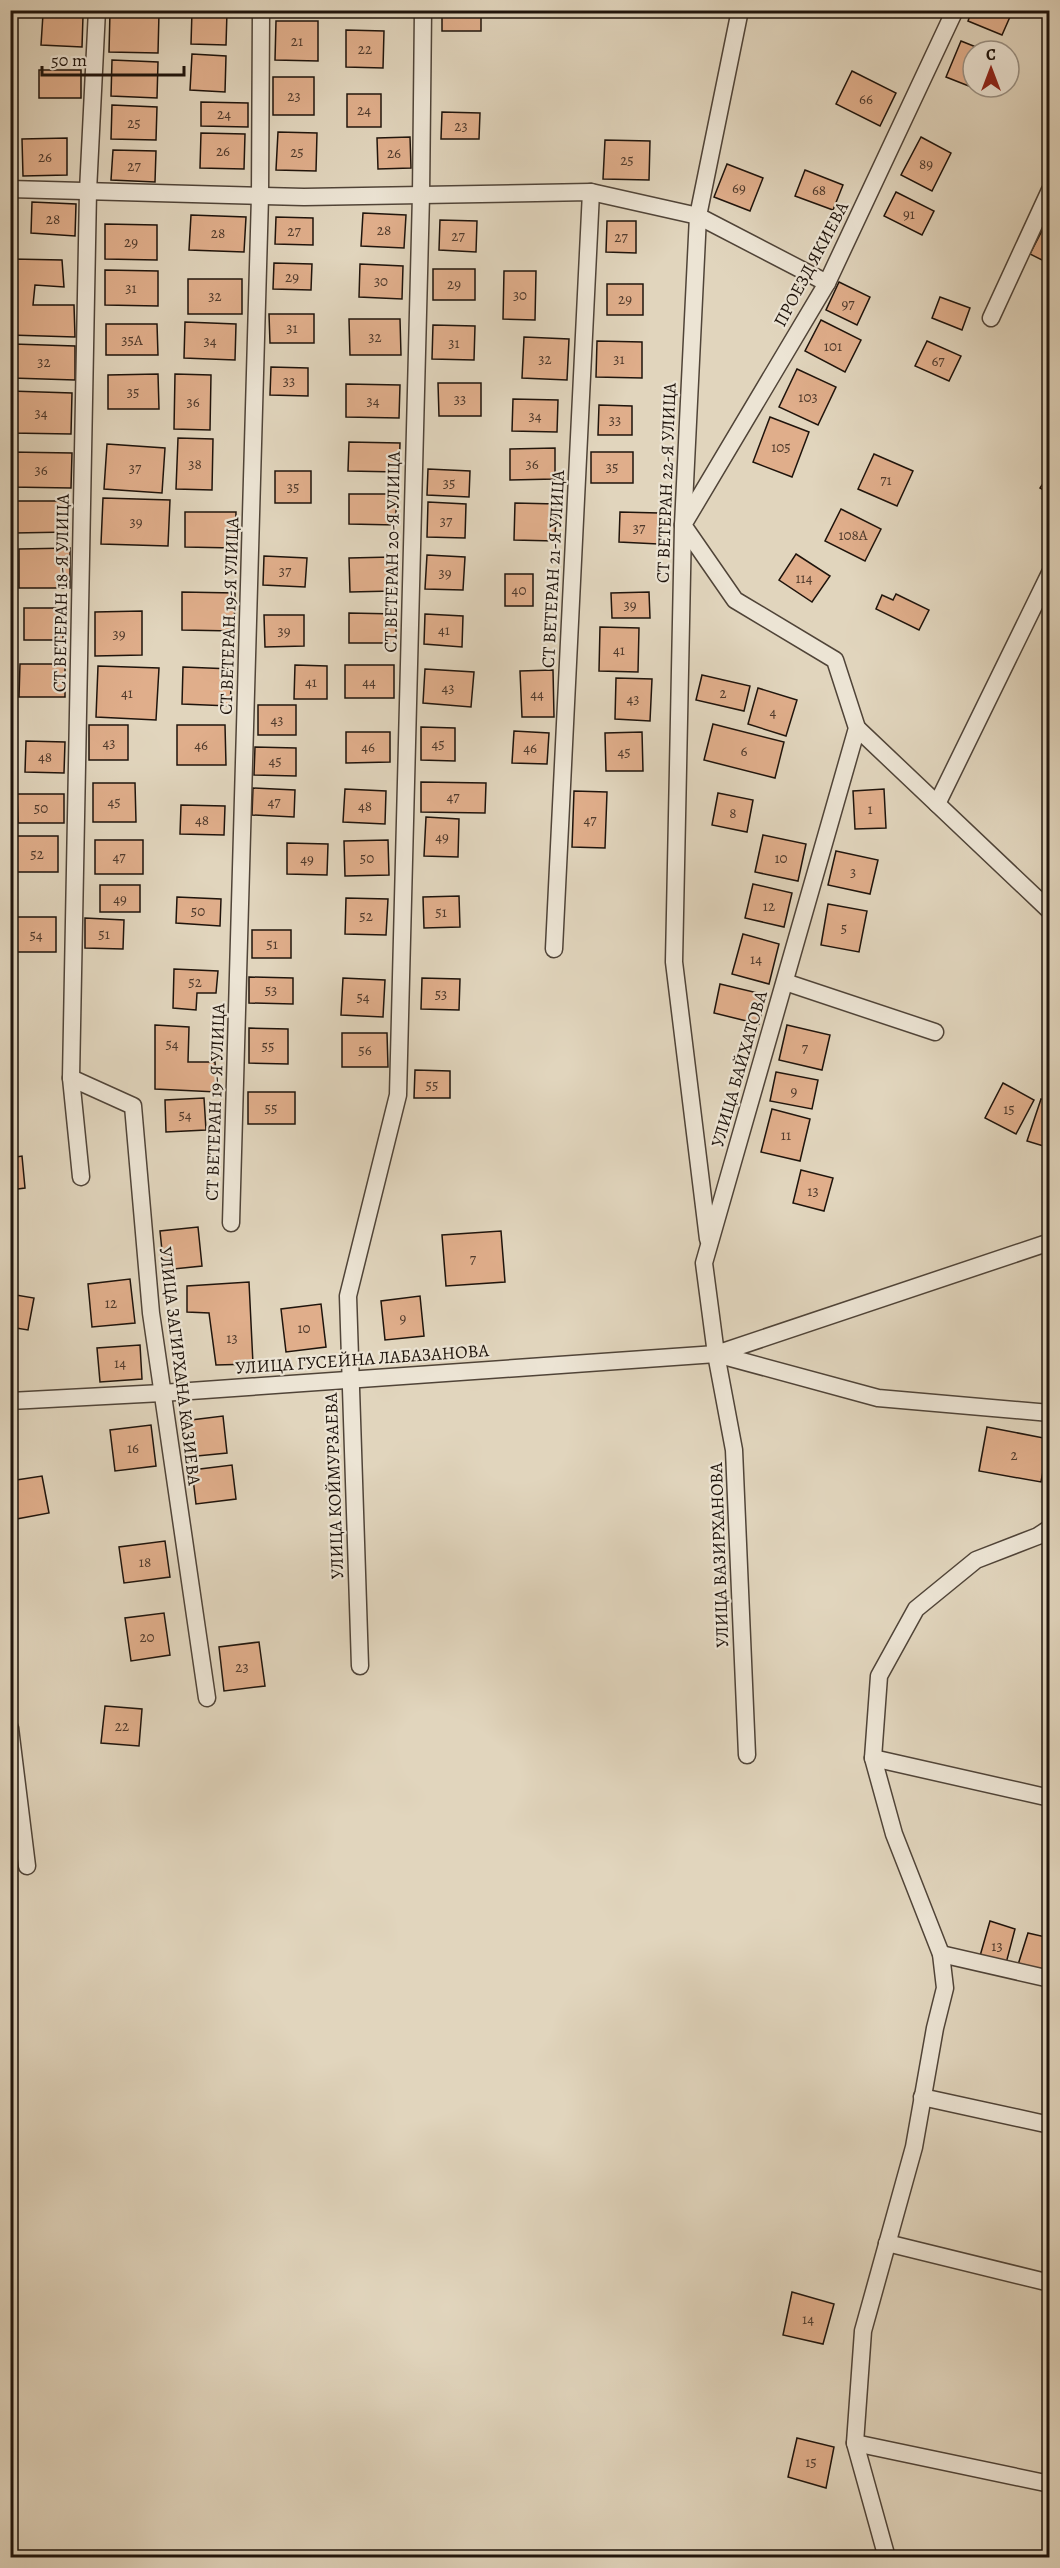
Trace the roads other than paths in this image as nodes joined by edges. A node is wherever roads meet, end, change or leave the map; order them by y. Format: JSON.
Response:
{"nodes":[{"id":1,"x":97,"y":10,"type":"edge"},
{"id":2,"x":261,"y":10,"type":"edge"},
{"id":3,"x":423,"y":10,"type":"edge"},
{"id":4,"x":740,"y":10,"type":"edge"},
{"id":5,"x":955,"y":10,"type":"edge"},
{"id":6,"x":10,"y":189,"type":"edge"},
{"id":7,"x":88,"y":190,"type":"junction"},
{"id":8,"x":1050,"y":190,"type":"edge"},
{"id":9,"x":591,"y":192,"type":"junction"},
{"id":10,"x":421,"y":195,"type":"junction"},
{"id":11,"x":260,"y":196,"type":"junction"},
{"id":12,"x":698,"y":216,"type":"junction"},
{"id":13,"x":827,"y":283,"type":"junction"},
{"id":14,"x":991,"y":318,"type":"dead end"},
{"id":15,"x":683,"y":525,"type":"junction"},
{"id":16,"x":1050,"y":573,"type":"edge"},
{"id":17,"x":857,"y":728,"type":"junction"},
{"id":18,"x":938,"y":804,"type":"junction"},
{"id":19,"x":1050,"y":911,"type":"edge"},
{"id":20,"x":554,"y":949,"type":"dead end"},
{"id":21,"x":784,"y":982,"type":"junction"},
{"id":22,"x":935,"y":1032,"type":"dead end"},
{"id":23,"x":71,"y":1078,"type":"junction"},
{"id":24,"x":398,"y":1095,"type":"joint"},
{"id":25,"x":81,"y":1177,"type":"dead end"},
{"id":26,"x":231,"y":1223,"type":"dead end"},
{"id":27,"x":1050,"y":1242,"type":"edge"},
{"id":28,"x":709,"y":1247,"type":"junction"},
{"id":29,"x":716,"y":1354,"type":"junction"},
{"id":30,"x":350,"y":1379,"type":"junction"},
{"id":31,"x":162,"y":1393,"type":"junction"},
{"id":32,"x":10,"y":1401,"type":"edge"},
{"id":33,"x":1050,"y":1413,"type":"edge"},
{"id":34,"x":1050,"y":1528,"type":"edge"},
{"id":35,"x":360,"y":1666,"type":"dead end"},
{"id":36,"x":207,"y":1698,"type":"dead end"},
{"id":37,"x":10,"y":1728,"type":"edge"},
{"id":38,"x":747,"y":1755,"type":"dead end"},
{"id":39,"x":873,"y":1758,"type":"junction"},
{"id":40,"x":1050,"y":1798,"type":"edge"},
{"id":41,"x":27,"y":1866,"type":"dead end"},
{"id":42,"x":941,"y":1954,"type":"junction"},
{"id":43,"x":1050,"y":1979,"type":"edge"},
{"id":44,"x":922,"y":2097,"type":"junction"},
{"id":45,"x":1050,"y":2125,"type":"edge"},
{"id":46,"x":887,"y":2243,"type":"junction"},
{"id":47,"x":1050,"y":2283,"type":"edge"},
{"id":48,"x":855,"y":2443,"type":"junction"},
{"id":49,"x":1050,"y":2484,"type":"edge"},
{"id":50,"x":887,"y":2558,"type":"edge"}],
"edges":[{"from":1,"to":7,"type":"street","name":"СТ ВЕТЕРАН 18-Я УЛИЦА"},
{"from":2,"to":11,"type":"street","name":"СТ ВЕТЕРАН 19-Я УЛИЦА"},
{"from":3,"to":10,"type":"street","name":"СТ ВЕТЕРАН 20-Я УЛИЦА"},
{"from":4,"to":12,"type":"street","name":"СТ ВЕТЕРАН 22-Я УЛИЦА"},
{"from":5,"to":13,"type":"street","name":"ПРОЕЗД ЯКИЕВА"},
{"from":6,"to":7,"type":"street"},
{"from":7,"to":11,"type":"street"},
{"from":7,"to":23,"type":"street","name":"СТ ВЕТЕРАН 18-Я УЛИЦА"},
{"from":8,"to":14,"type":"street"},
{"from":9,"to":10,"type":"street"},
{"from":9,"to":12,"type":"street"},
{"from":9,"to":20,"type":"street","name":"СТ ВЕТЕРАН 21-Я УЛИЦА"},
{"from":10,"to":11,"type":"street"},
{"from":10,"to":24,"type":"street","name":"СТ ВЕТЕРАН 20-Я УЛИЦА"},
{"from":11,"to":26,"type":"street","name":"СТ ВЕТЕРАН 19-Я УЛИЦА"},
{"from":12,"to":13,"type":"street"},
{"from":12,"to":15,"type":"street","name":"СТ ВЕТЕРАН 22-Я УЛИЦА"},
{"from":13,"to":15,"type":"street","name":"ПРОЕЗД ЯКИЕВА"},
{"from":15,"to":17,"type":"street"},
{"from":15,"to":28,"type":"street","name":"СТ ВЕТЕРАН 22-Я УЛИЦА"},
{"from":16,"to":18,"type":"street"},
{"from":17,"to":18,"type":"street"},
{"from":17,"to":21,"type":"street","name":"УЛИЦА БАЙХАТОВА"},
{"from":18,"to":19,"type":"street"},
{"from":21,"to":22,"type":"street"},
{"from":21,"to":28,"type":"street","name":"УЛИЦА БАЙХАТОВА"},
{"from":23,"to":25,"type":"street","name":"СТ ВЕТЕРАН 18-Я УЛИЦА"},
{"from":23,"to":31,"type":"street","name":"УЛИЦА ЗАГИРХАНА КАЗИЕВА"},
{"from":24,"to":30,"type":"street","name":"УЛИЦА КОЙМУРЗАЕВА"},
{"from":27,"to":29,"type":"street"},
{"from":28,"to":29,"type":"street","name":"УЛИЦА БАЙХАТОВА"},
{"from":29,"to":30,"type":"street","name":"УЛИЦА ГУСЕЙНА ЛАБАЗАНОВА"},
{"from":29,"to":33,"type":"street"},
{"from":29,"to":38,"type":"street","name":"УЛИЦА ВАЗИРХАНОВА"},
{"from":30,"to":31,"type":"street","name":"УЛИЦА ГУСЕЙНА ЛАБАЗАНОВА"},
{"from":30,"to":35,"type":"street","name":"УЛИЦА КОЙМУРЗАЕВА"},
{"from":31,"to":32,"type":"street","name":"УЛИЦА ГУСЕЙНА ЛАБАЗАНОВА"},
{"from":31,"to":36,"type":"street","name":"УЛИЦА ЗАГИРХАНА КАЗИЕВА"},
{"from":34,"to":39,"type":"street"},
{"from":37,"to":41,"type":"street"},
{"from":39,"to":40,"type":"street"},
{"from":39,"to":42,"type":"street"},
{"from":42,"to":43,"type":"street"},
{"from":42,"to":44,"type":"street"},
{"from":44,"to":45,"type":"street"},
{"from":44,"to":46,"type":"street"},
{"from":46,"to":47,"type":"street"},
{"from":46,"to":48,"type":"street"},
{"from":48,"to":49,"type":"street"},
{"from":48,"to":50,"type":"street"}]}
